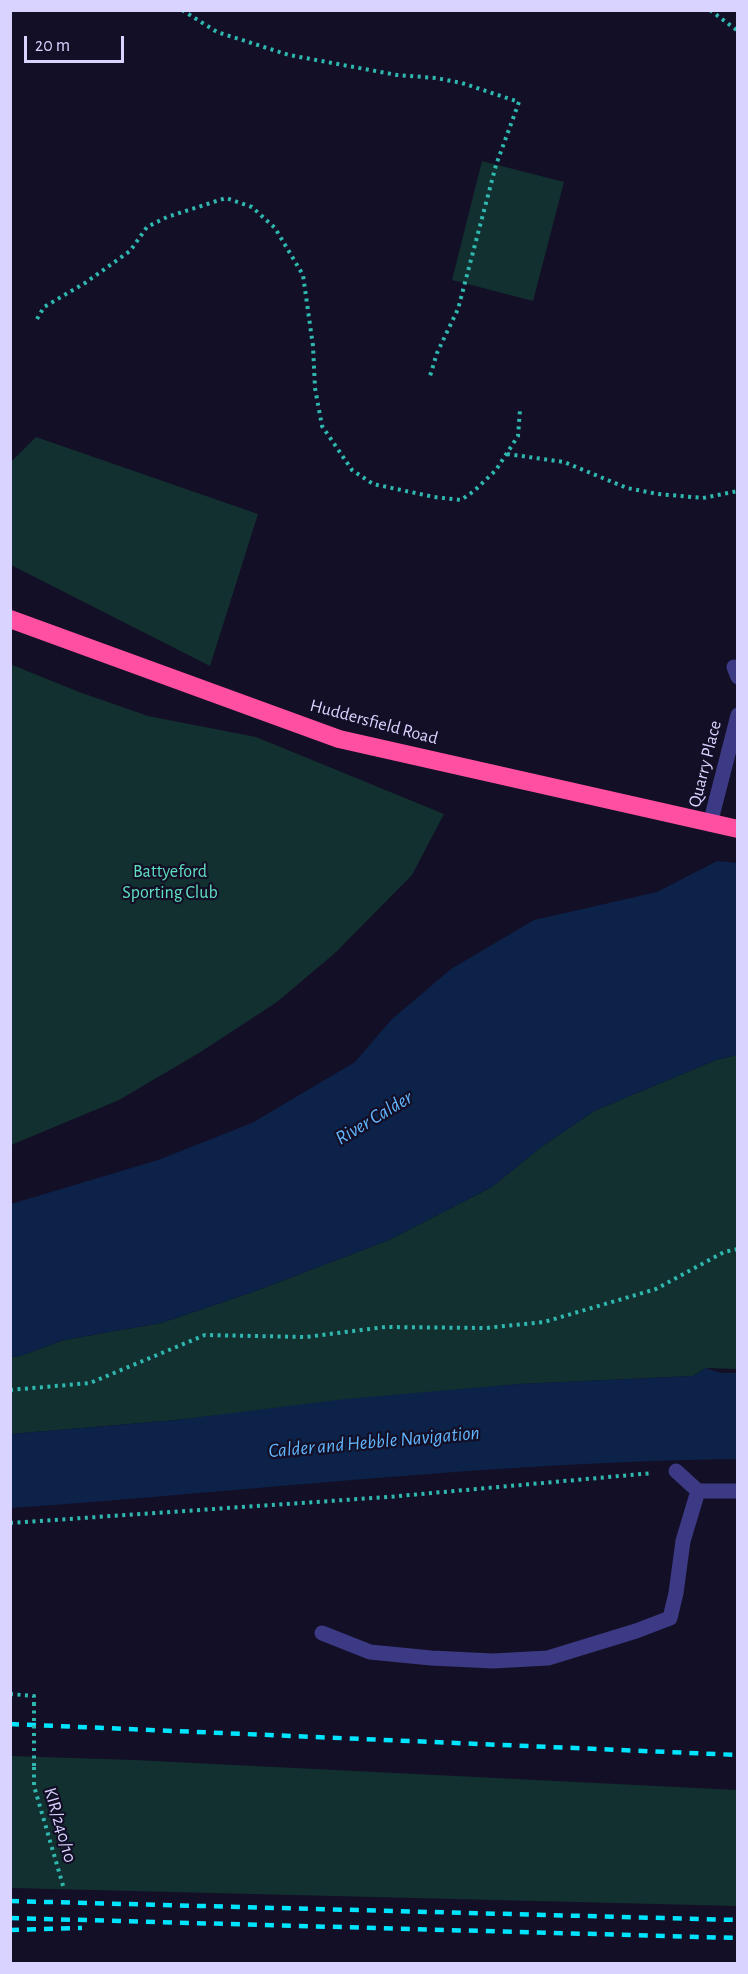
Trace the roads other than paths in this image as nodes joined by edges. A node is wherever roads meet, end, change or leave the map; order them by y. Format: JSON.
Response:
{"nodes":[{"id":1,"x":10,"y":619,"type":"edge"},
{"id":2,"x":738,"y":715,"type":"edge"},
{"id":3,"x":710,"y":824,"type":"junction"},
{"id":4,"x":738,"y":829,"type":"edge"},
{"id":5,"x":676,"y":1471,"type":"road end"},
{"id":6,"x":698,"y":1491,"type":"junction"},
{"id":7,"x":738,"y":1491,"type":"edge"},
{"id":8,"x":322,"y":1633,"type":"dead end"}],
"edges":[{"from":1,"to":3,"type":"highway","name":"Huddersfield Road"},
{"from":2,"to":3,"type":"street","name":"Quarry Place"},
{"from":3,"to":4,"type":"highway","name":"Huddersfield Road"},
{"from":5,"to":6,"type":"street"},
{"from":6,"to":7,"type":"street"},
{"from":6,"to":8,"type":"street"}]}
